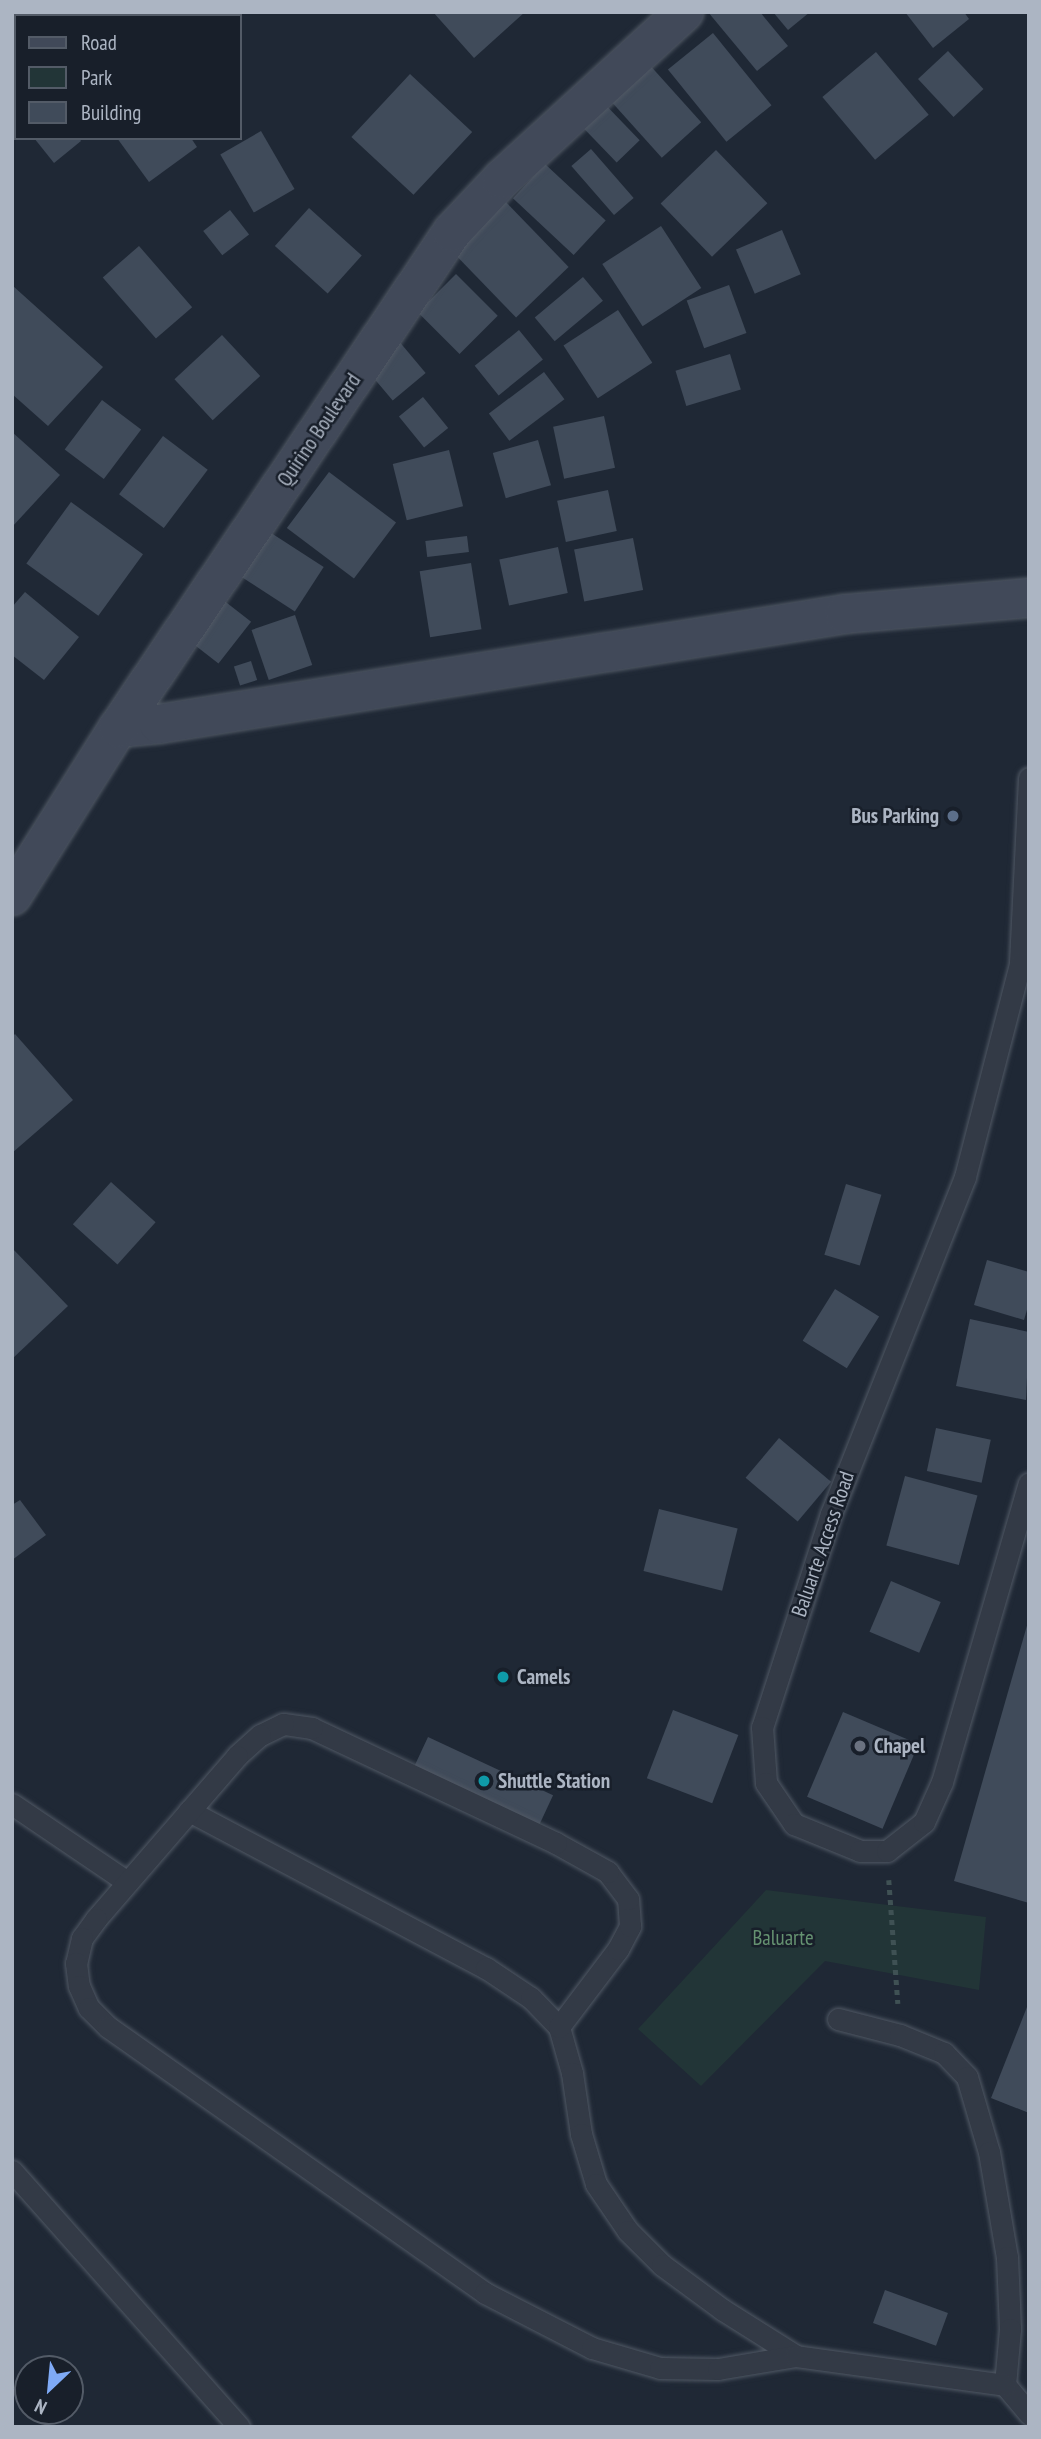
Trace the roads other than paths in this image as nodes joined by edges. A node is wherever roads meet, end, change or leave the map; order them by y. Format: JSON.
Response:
{"nodes":[{"id":1,"x":684,"y":12,"type":"edge"},
{"id":2,"x":1029,"y":598,"type":"edge"},
{"id":3,"x":118,"y":728,"type":"junction"},
{"id":4,"x":1029,"y":778,"type":"edge"},
{"id":5,"x":12,"y":896,"type":"edge"},
{"id":6,"x":1029,"y":1483,"type":"edge"},
{"id":7,"x":12,"y":1804,"type":"edge"},
{"id":8,"x":189,"y":1811,"type":"junction"},
{"id":9,"x":127,"y":1882,"type":"junction"},
{"id":10,"x":838,"y":2019,"type":"dead end"},
{"id":11,"x":559,"y":2027,"type":"junction"},
{"id":12,"x":12,"y":2172,"type":"edge"},
{"id":13,"x":796,"y":2356,"type":"junction"},
{"id":14,"x":1005,"y":2385,"type":"junction"},
{"id":15,"x":1029,"y":2414,"type":"edge"},
{"id":16,"x":239,"y":2427,"type":"edge"}],
"edges":[{"from":1,"to":3,"type":"main road","name":"Quirino Boulevard"},
{"from":2,"to":3,"type":"main road"},
{"from":3,"to":5,"type":"main road","name":"Quirino Boulevard"},
{"from":4,"to":6,"type":"lane","name":"Baluarte Access Road"},
{"from":7,"to":9,"type":"lane"},
{"from":8,"to":9,"type":"lane"},
{"from":8,"to":11,"type":"lane"},
{"from":8,"to":11,"type":"lane"},
{"from":9,"to":13,"type":"lane"},
{"from":10,"to":14,"type":"lane"},
{"from":11,"to":13,"type":"lane"},
{"from":12,"to":16,"type":"lane"},
{"from":13,"to":14,"type":"lane"},
{"from":14,"to":15,"type":"lane"}]}
